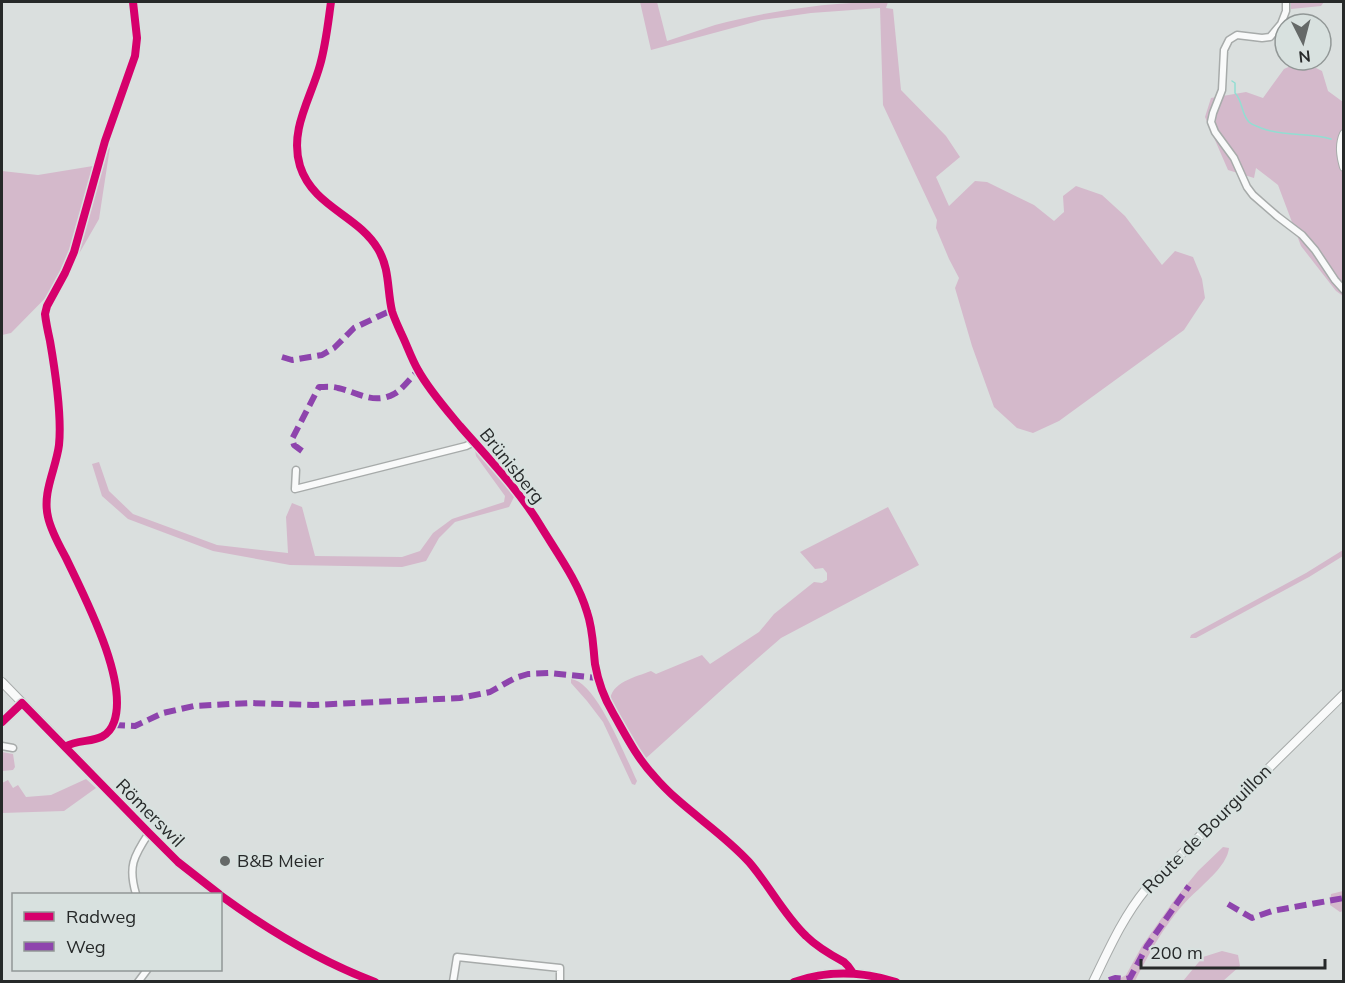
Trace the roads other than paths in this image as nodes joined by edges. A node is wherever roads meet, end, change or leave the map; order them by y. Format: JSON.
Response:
{"nodes":[{"id":1,"x":133,"y":2,"type":"edge"},
{"id":2,"x":331,"y":2,"type":"edge"},
{"id":3,"x":1286,"y":2,"type":"edge"},
{"id":4,"x":1344,"y":134,"type":"edge"},
{"id":5,"x":1344,"y":167,"type":"edge"},
{"id":6,"x":1344,"y":290,"type":"edge"},
{"id":7,"x":474,"y":442,"type":"junction"},
{"id":8,"x":296,"y":470,"type":"dead end"},
{"id":9,"x":2,"y":682,"type":"edge"},
{"id":10,"x":1344,"y":694,"type":"edge"},
{"id":11,"x":22,"y":703,"type":"junction"},
{"id":12,"x":2,"y":722,"type":"edge"},
{"id":13,"x":2,"y":746,"type":"edge"},
{"id":14,"x":65,"y":747,"type":"junction"},
{"id":15,"x":14,"y":748,"type":"dead end"},
{"id":16,"x":148,"y":833,"type":"junction"},
{"id":17,"x":136,"y":893,"type":"edge"},
{"id":18,"x":217,"y":893,"type":"edge"},
{"id":19,"x":222,"y":896,"type":"edge"},
{"id":20,"x":853,"y":973,"type":"junction"},
{"id":21,"x":375,"y":981,"type":"edge"},
{"id":22,"x":453,"y":981,"type":"edge"},
{"id":23,"x":560,"y":981,"type":"edge"},
{"id":24,"x":794,"y":981,"type":"edge"},
{"id":25,"x":896,"y":981,"type":"edge"},
{"id":26,"x":1093,"y":981,"type":"edge"}],
"edges":[{"from":1,"to":14,"type":"street"},
{"from":2,"to":7,"type":"street","name":"Brünisberg"},
{"from":3,"to":6,"type":"street"},
{"from":4,"to":5,"type":"main road"},
{"from":7,"to":8,"type":"street","name":"Brünisberg"},
{"from":7,"to":20,"type":"street","name":"Brünisberg"},
{"from":9,"to":11,"type":"main road","name":"Römerswil"},
{"from":10,"to":26,"type":"main road","name":"Route de Bourguillon"},
{"from":11,"to":12,"type":"main road"},
{"from":11,"to":14,"type":"main road","name":"Römerswil"},
{"from":13,"to":15,"type":"street"},
{"from":14,"to":16,"type":"main road","name":"Römerswil"},
{"from":16,"to":17,"type":"street","name":"Römerswil"},
{"from":16,"to":18,"type":"main road","name":"Römerswil"},
{"from":19,"to":21,"type":"main road","name":"Römerswil"},
{"from":20,"to":24,"type":"main road"},
{"from":20,"to":25,"type":"main road"},
{"from":22,"to":23,"type":"street"}]}
